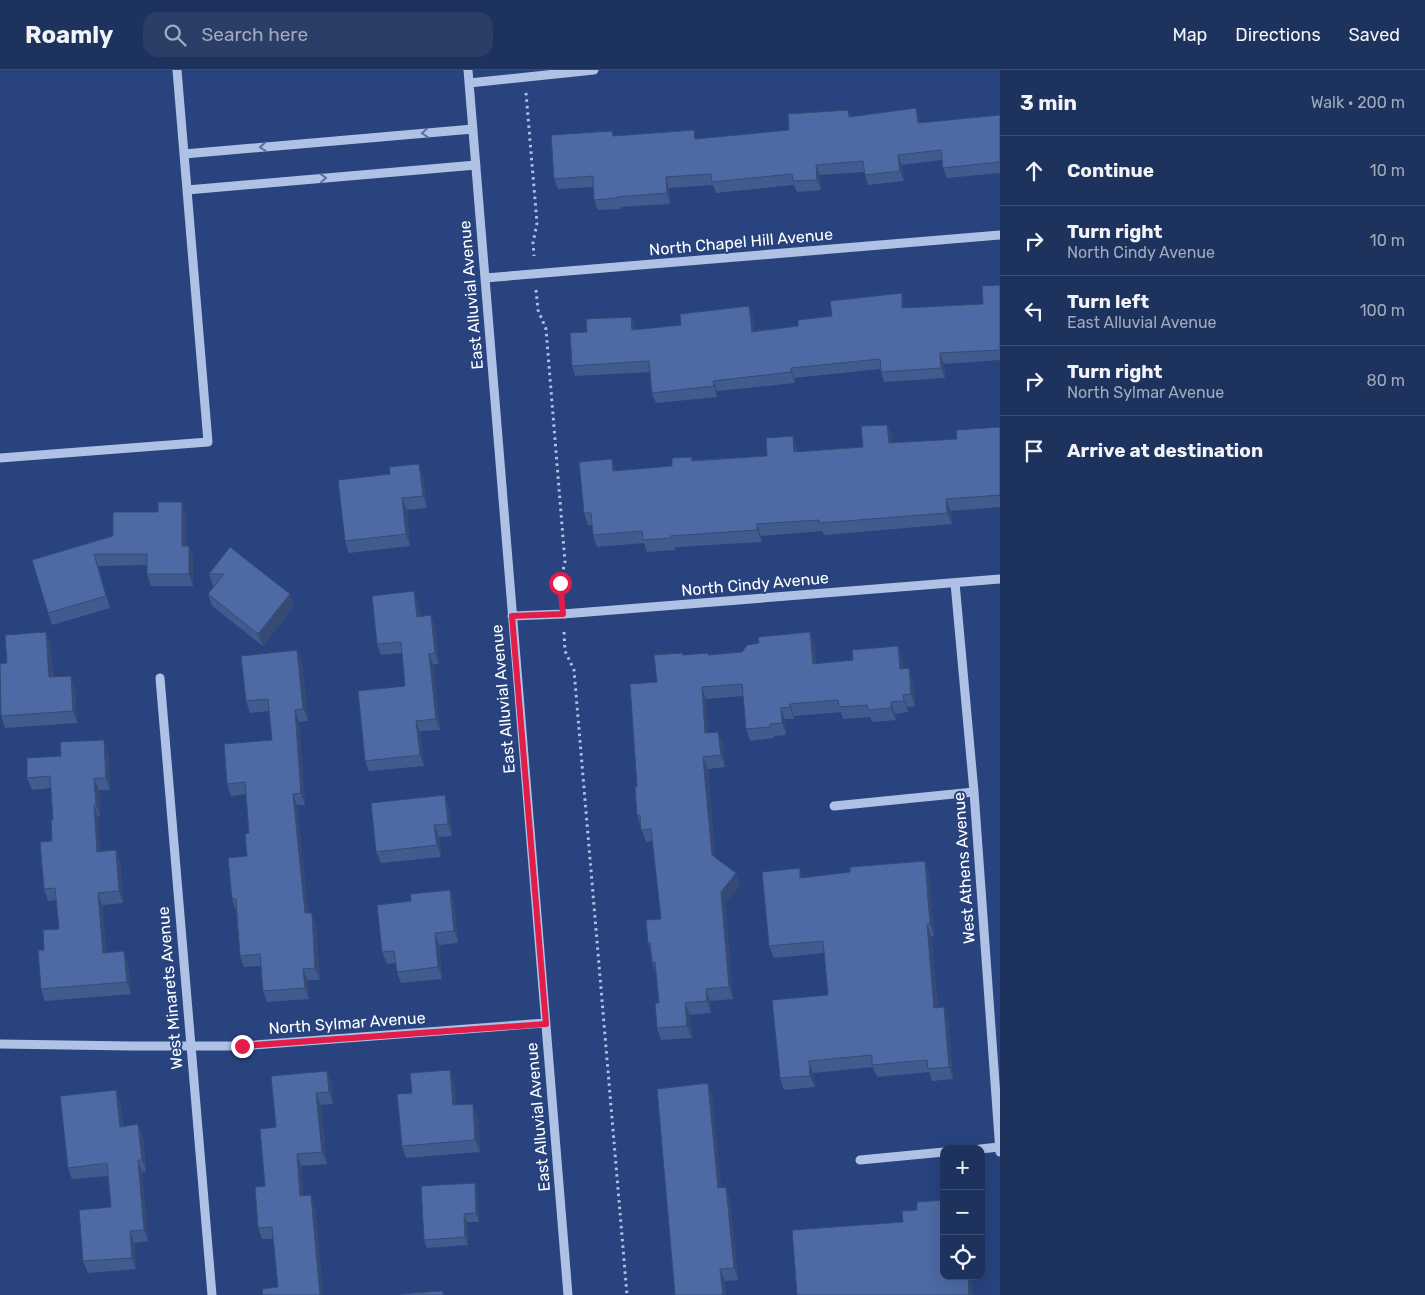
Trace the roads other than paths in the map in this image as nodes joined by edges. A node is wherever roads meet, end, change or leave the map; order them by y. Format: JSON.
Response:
{"nodes":[{"id":1,"x":177,"y":70,"type":"edge"},
{"id":2,"x":468,"y":70,"type":"edge"},
{"id":3,"x":594,"y":70,"type":"edge"},
{"id":4,"x":469,"y":83,"type":"junction"},
{"id":5,"x":473,"y":128,"type":"junction"},
{"id":6,"x":184,"y":154,"type":"junction"},
{"id":7,"x":476,"y":165,"type":"junction"},
{"id":8,"x":187,"y":190,"type":"junction"},
{"id":9,"x":1000,"y":235,"type":"edge"},
{"id":10,"x":486,"y":278,"type":"junction"},
{"id":11,"x":0,"y":458,"type":"edge"},
{"id":12,"x":1000,"y":579,"type":"edge"},
{"id":13,"x":955,"y":583,"type":"junction"},
{"id":14,"x":512,"y":616,"type":"junction"},
{"id":15,"x":160,"y":678,"type":"dead end"},
{"id":16,"x":974,"y":792,"type":"junction"},
{"id":17,"x":834,"y":806,"type":"dead end"},
{"id":18,"x":546,"y":1024,"type":"junction"},
{"id":19,"x":0,"y":1044,"type":"edge"},
{"id":20,"x":190,"y":1046,"type":"junction"},
{"id":21,"x":1000,"y":1147,"type":"edge"},
{"id":22,"x":985,"y":1148,"type":"edge"},
{"id":23,"x":940,"y":1152,"type":"edge"},
{"id":24,"x":1000,"y":1152,"type":"edge"},
{"id":25,"x":860,"y":1160,"type":"dead end"},
{"id":26,"x":212,"y":1295,"type":"edge"},
{"id":27,"x":568,"y":1295,"type":"edge"}],
"edges":[{"from":1,"to":6,"type":"street"},
{"from":2,"to":4,"type":"street","name":"East Alluvial Avenue"},
{"from":3,"to":4,"type":"street"},
{"from":4,"to":5,"type":"street","name":"East Alluvial Avenue"},
{"from":5,"to":6,"type":"street","one_way":true},
{"from":5,"to":7,"type":"street","name":"East Alluvial Avenue"},
{"from":6,"to":8,"type":"street"},
{"from":8,"to":7,"type":"street","one_way":true},
{"from":7,"to":10,"type":"street","name":"East Alluvial Avenue"},
{"from":8,"to":11,"type":"street"},
{"from":9,"to":10,"type":"street","name":"North Chapel Hill Avenue"},
{"from":10,"to":14,"type":"street","name":"East Alluvial Avenue"},
{"from":12,"to":13,"type":"street","name":"North Cindy Avenue"},
{"from":13,"to":14,"type":"street","name":"North Cindy Avenue"},
{"from":13,"to":16,"type":"street","name":"West Athens Avenue"},
{"from":14,"to":18,"type":"street","name":"East Alluvial Avenue"},
{"from":15,"to":20,"type":"street","name":"West Minarets Avenue"},
{"from":16,"to":17,"type":"street"},
{"from":16,"to":21,"type":"street","name":"West Athens Avenue"},
{"from":18,"to":20,"type":"street","name":"North Sylmar Avenue"},
{"from":18,"to":27,"type":"street","name":"East Alluvial Avenue"},
{"from":19,"to":20,"type":"street","name":"North Sylmar Avenue"},
{"from":20,"to":26,"type":"street","name":"West Minarets Avenue"},
{"from":21,"to":22,"type":"street"},
{"from":21,"to":24,"type":"street","name":"West Athens Avenue"},
{"from":23,"to":25,"type":"street"}]}
